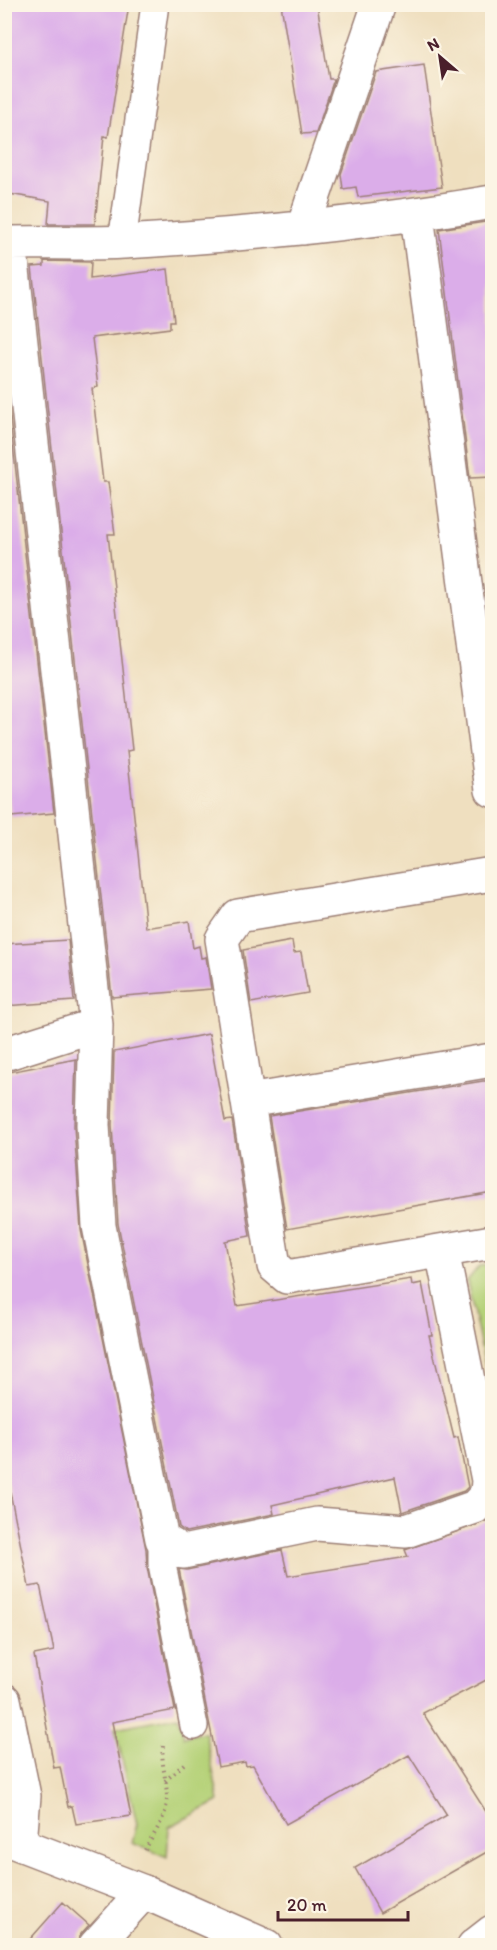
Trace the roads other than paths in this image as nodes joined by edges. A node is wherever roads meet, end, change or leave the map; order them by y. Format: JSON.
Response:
{"nodes":[{"id":1,"x":155,"y":4,"type":"edge"},
{"id":2,"x":379,"y":4,"type":"edge"},
{"id":3,"x":492,"y":202,"type":"edge"},
{"id":4,"x":417,"y":215,"type":"junction"},
{"id":5,"x":303,"y":228,"type":"junction"},
{"id":6,"x":122,"y":242,"type":"junction"},
{"id":7,"x":7,"y":243,"type":"edge"},
{"id":8,"x":492,"y":790,"type":"edge"},
{"id":9,"x":492,"y":874,"type":"edge"},
{"id":10,"x":96,"y":1025,"type":"junction"},
{"id":11,"x":4,"y":1054,"type":"edge"},
{"id":12,"x":492,"y":1060,"type":"edge"},
{"id":13,"x":248,"y":1101,"type":"junction"},
{"id":14,"x":492,"y":1242,"type":"edge"},
{"id":15,"x":442,"y":1251,"type":"junction"},
{"id":16,"x":490,"y":1494,"type":"edge"},
{"id":17,"x":162,"y":1539,"type":"junction"},
{"id":18,"x":4,"y":1700,"type":"edge"},
{"id":19,"x":194,"y":1726,"type":"road end"},
{"id":20,"x":12,"y":1840,"type":"edge"},
{"id":21,"x":135,"y":1889,"type":"junction"},
{"id":22,"x":492,"y":1932,"type":"edge"},
{"id":23,"x":95,"y":1946,"type":"edge"},
{"id":24,"x":266,"y":1946,"type":"edge"},
{"id":25,"x":474,"y":1946,"type":"edge"}],
"edges":[{"from":1,"to":6,"type":"lane"},
{"from":2,"to":5,"type":"street"},
{"from":3,"to":4,"type":"street"},
{"from":4,"to":5,"type":"street"},
{"from":4,"to":8,"type":"street"},
{"from":5,"to":6,"type":"street"},
{"from":6,"to":7,"type":"street"},
{"from":7,"to":10,"type":"street"},
{"from":9,"to":13,"type":"street"},
{"from":10,"to":11,"type":"street"},
{"from":10,"to":17,"type":"street"},
{"from":12,"to":13,"type":"street"},
{"from":13,"to":15,"type":"street"},
{"from":14,"to":15,"type":"street"},
{"from":15,"to":16,"type":"street"},
{"from":16,"to":17,"type":"street"},
{"from":17,"to":19,"type":"lane"},
{"from":18,"to":20,"type":"street"},
{"from":20,"to":21,"type":"street"},
{"from":21,"to":23,"type":"street"},
{"from":21,"to":24,"type":"street"},
{"from":22,"to":25,"type":"street"}]}
